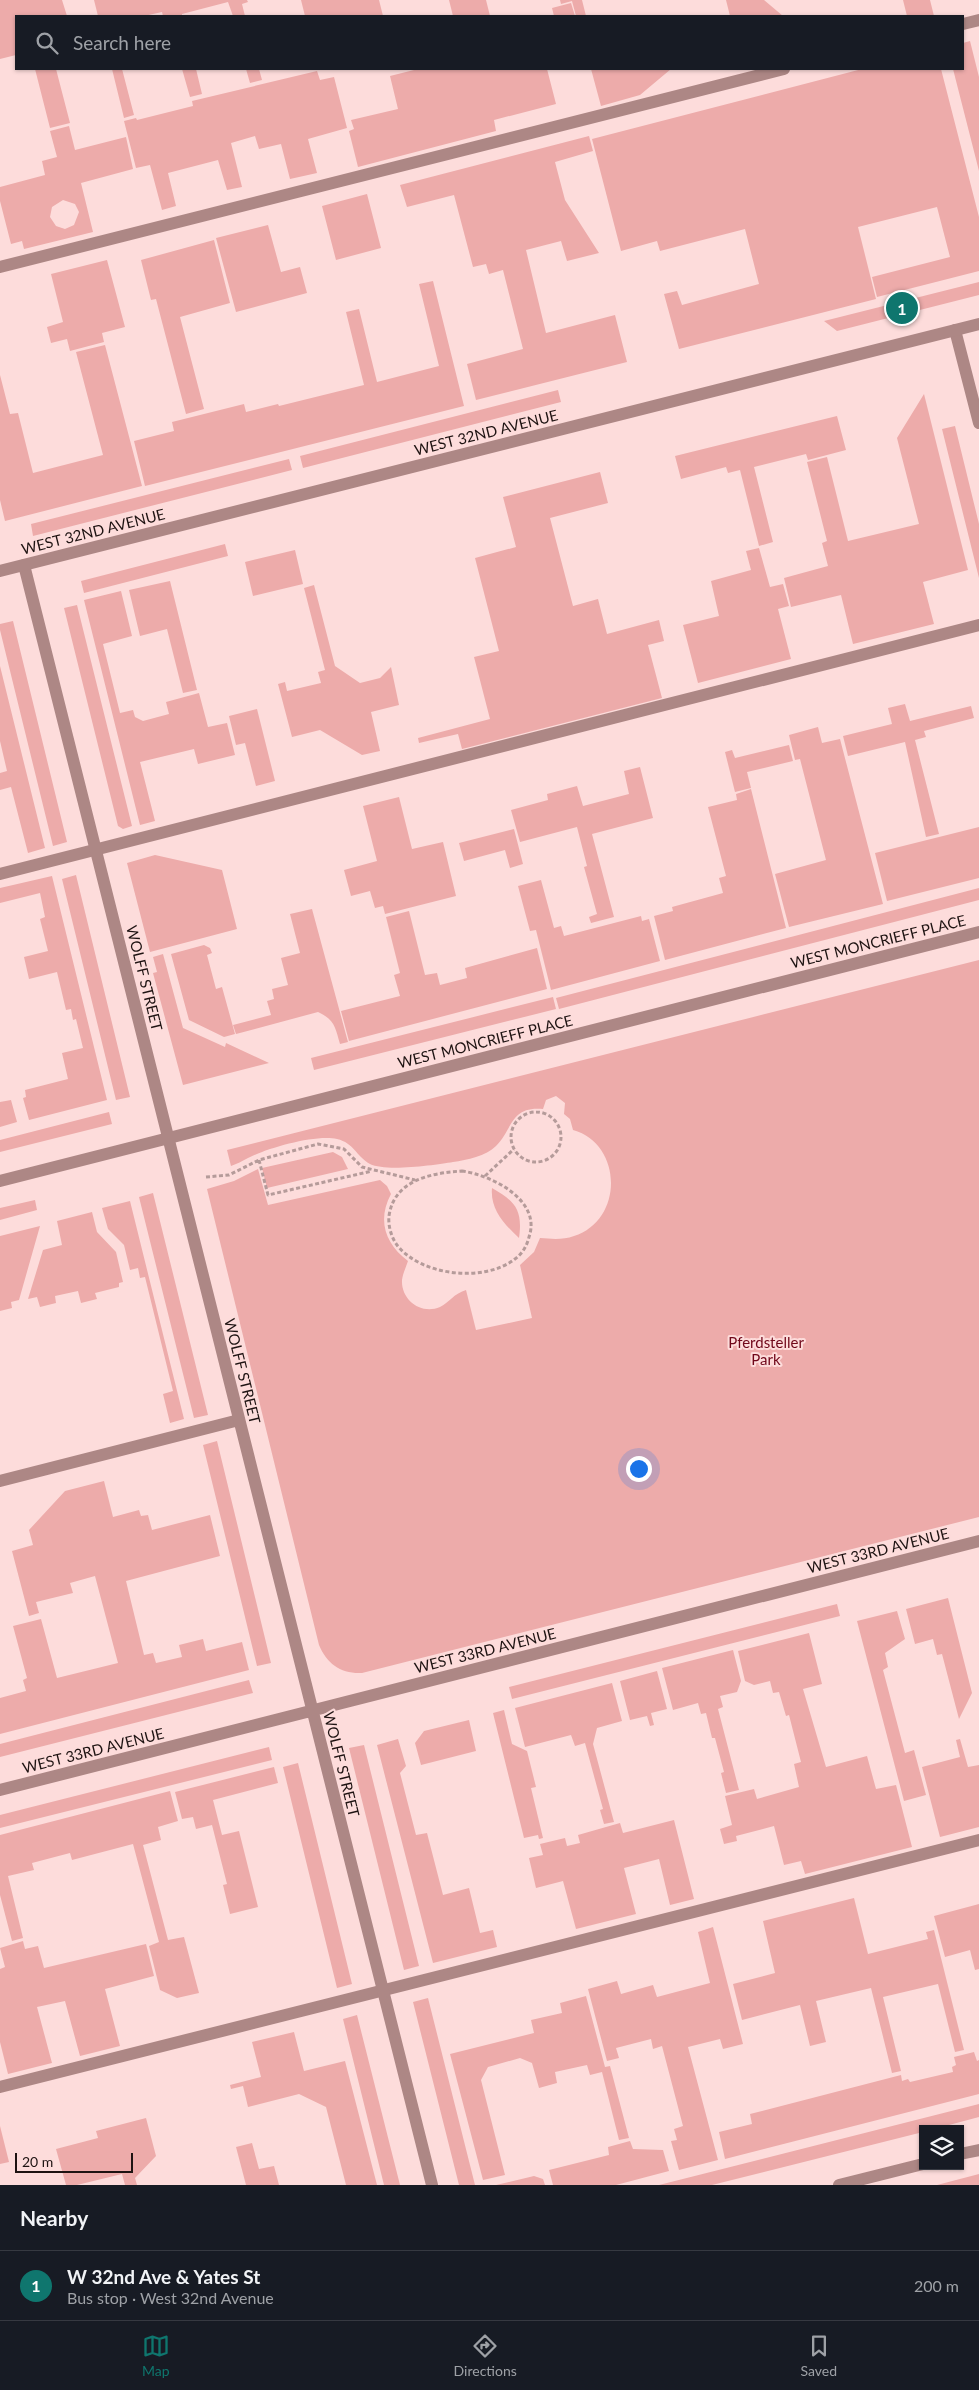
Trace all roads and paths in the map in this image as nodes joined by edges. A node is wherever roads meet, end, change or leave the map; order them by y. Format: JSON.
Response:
{"nodes":[{"id":1,"x":979,"y":20,"type":"edge"},
{"id":2,"x":964,"y":24,"type":"edge"},
{"id":3,"x":780,"y":70,"type":"edge"},
{"id":4,"x":0,"y":267,"type":"edge"},
{"id":5,"x":979,"y":324,"type":"edge"},
{"id":6,"x":955,"y":330,"type":"junction"},
{"id":7,"x":979,"y":423,"type":"edge"},
{"id":8,"x":24,"y":565,"type":"junction"},
{"id":9,"x":0,"y":571,"type":"edge"},
{"id":10,"x":979,"y":625,"type":"edge"},
{"id":11,"x":96,"y":850,"type":"junction"},
{"id":12,"x":0,"y":874,"type":"edge"},
{"id":13,"x":979,"y":932,"type":"edge"},
{"id":14,"x":168,"y":1138,"type":"junction"},
{"id":15,"x":514,"y":1149,"type":"junction"},
{"id":16,"x":259,"y":1160,"type":"junction"},
{"id":17,"x":372,"y":1171,"type":"junction"},
{"id":18,"x":485,"y":1176,"type":"junction"},
{"id":19,"x":178,"y":1180,"type":"junction"},
{"id":20,"x":415,"y":1180,"type":"junction"},
{"id":21,"x":0,"y":1181,"type":"edge"},
{"id":22,"x":239,"y":1420,"type":"junction"},
{"id":23,"x":0,"y":1481,"type":"edge"},
{"id":24,"x":979,"y":1541,"type":"edge"},
{"id":25,"x":312,"y":1711,"type":"junction"},
{"id":26,"x":0,"y":1790,"type":"edge"},
{"id":27,"x":979,"y":1840,"type":"edge"},
{"id":28,"x":382,"y":1990,"type":"junction"},
{"id":29,"x":0,"y":2087,"type":"edge"},
{"id":30,"x":979,"y":2150,"type":"edge"},
{"id":31,"x":964,"y":2153,"type":"edge"},
{"id":32,"x":919,"y":2165,"type":"edge"},
{"id":33,"x":432,"y":2185,"type":"edge"},
{"id":34,"x":839,"y":2185,"type":"edge"}],
"edges":[{"from":1,"to":2,"type":"street"},
{"from":3,"to":4,"type":"street"},
{"from":5,"to":6,"type":"street","name":"WEST 32ND AVENUE"},
{"from":6,"to":7,"type":"street"},
{"from":6,"to":8,"type":"street","name":"WEST 32ND AVENUE"},
{"from":8,"to":9,"type":"street","name":"WEST 32ND AVENUE"},
{"from":8,"to":11,"type":"street","name":"WOLFF STREET"},
{"from":10,"to":11,"type":"street"},
{"from":11,"to":12,"type":"street"},
{"from":11,"to":14,"type":"street","name":"WOLFF STREET"},
{"from":13,"to":14,"type":"street","name":"WEST MONCRIEFF PLACE"},
{"from":14,"to":19,"type":"street","name":"WOLFF STREET"},
{"from":14,"to":21,"type":"street","name":"WEST MONCRIEFF PLACE"},
{"from":15,"to":15,"type":"path"},
{"from":15,"to":18,"type":"path"},
{"from":16,"to":17,"type":"path"},
{"from":16,"to":17,"type":"path"},
{"from":16,"to":19,"type":"path"},
{"from":17,"to":20,"type":"path"},
{"from":18,"to":20,"type":"path"},
{"from":18,"to":20,"type":"path"},
{"from":19,"to":22,"type":"street","name":"WOLFF STREET"},
{"from":22,"to":23,"type":"street"},
{"from":22,"to":25,"type":"street","name":"WOLFF STREET"},
{"from":24,"to":25,"type":"street","name":"WEST 33RD AVENUE"},
{"from":25,"to":26,"type":"street","name":"WEST 33RD AVENUE"},
{"from":25,"to":28,"type":"street","name":"WOLFF STREET"},
{"from":27,"to":28,"type":"street"},
{"from":28,"to":29,"type":"street"},
{"from":28,"to":33,"type":"street","name":"WOLFF STREET"},
{"from":30,"to":31,"type":"street"},
{"from":32,"to":34,"type":"street"}]}
